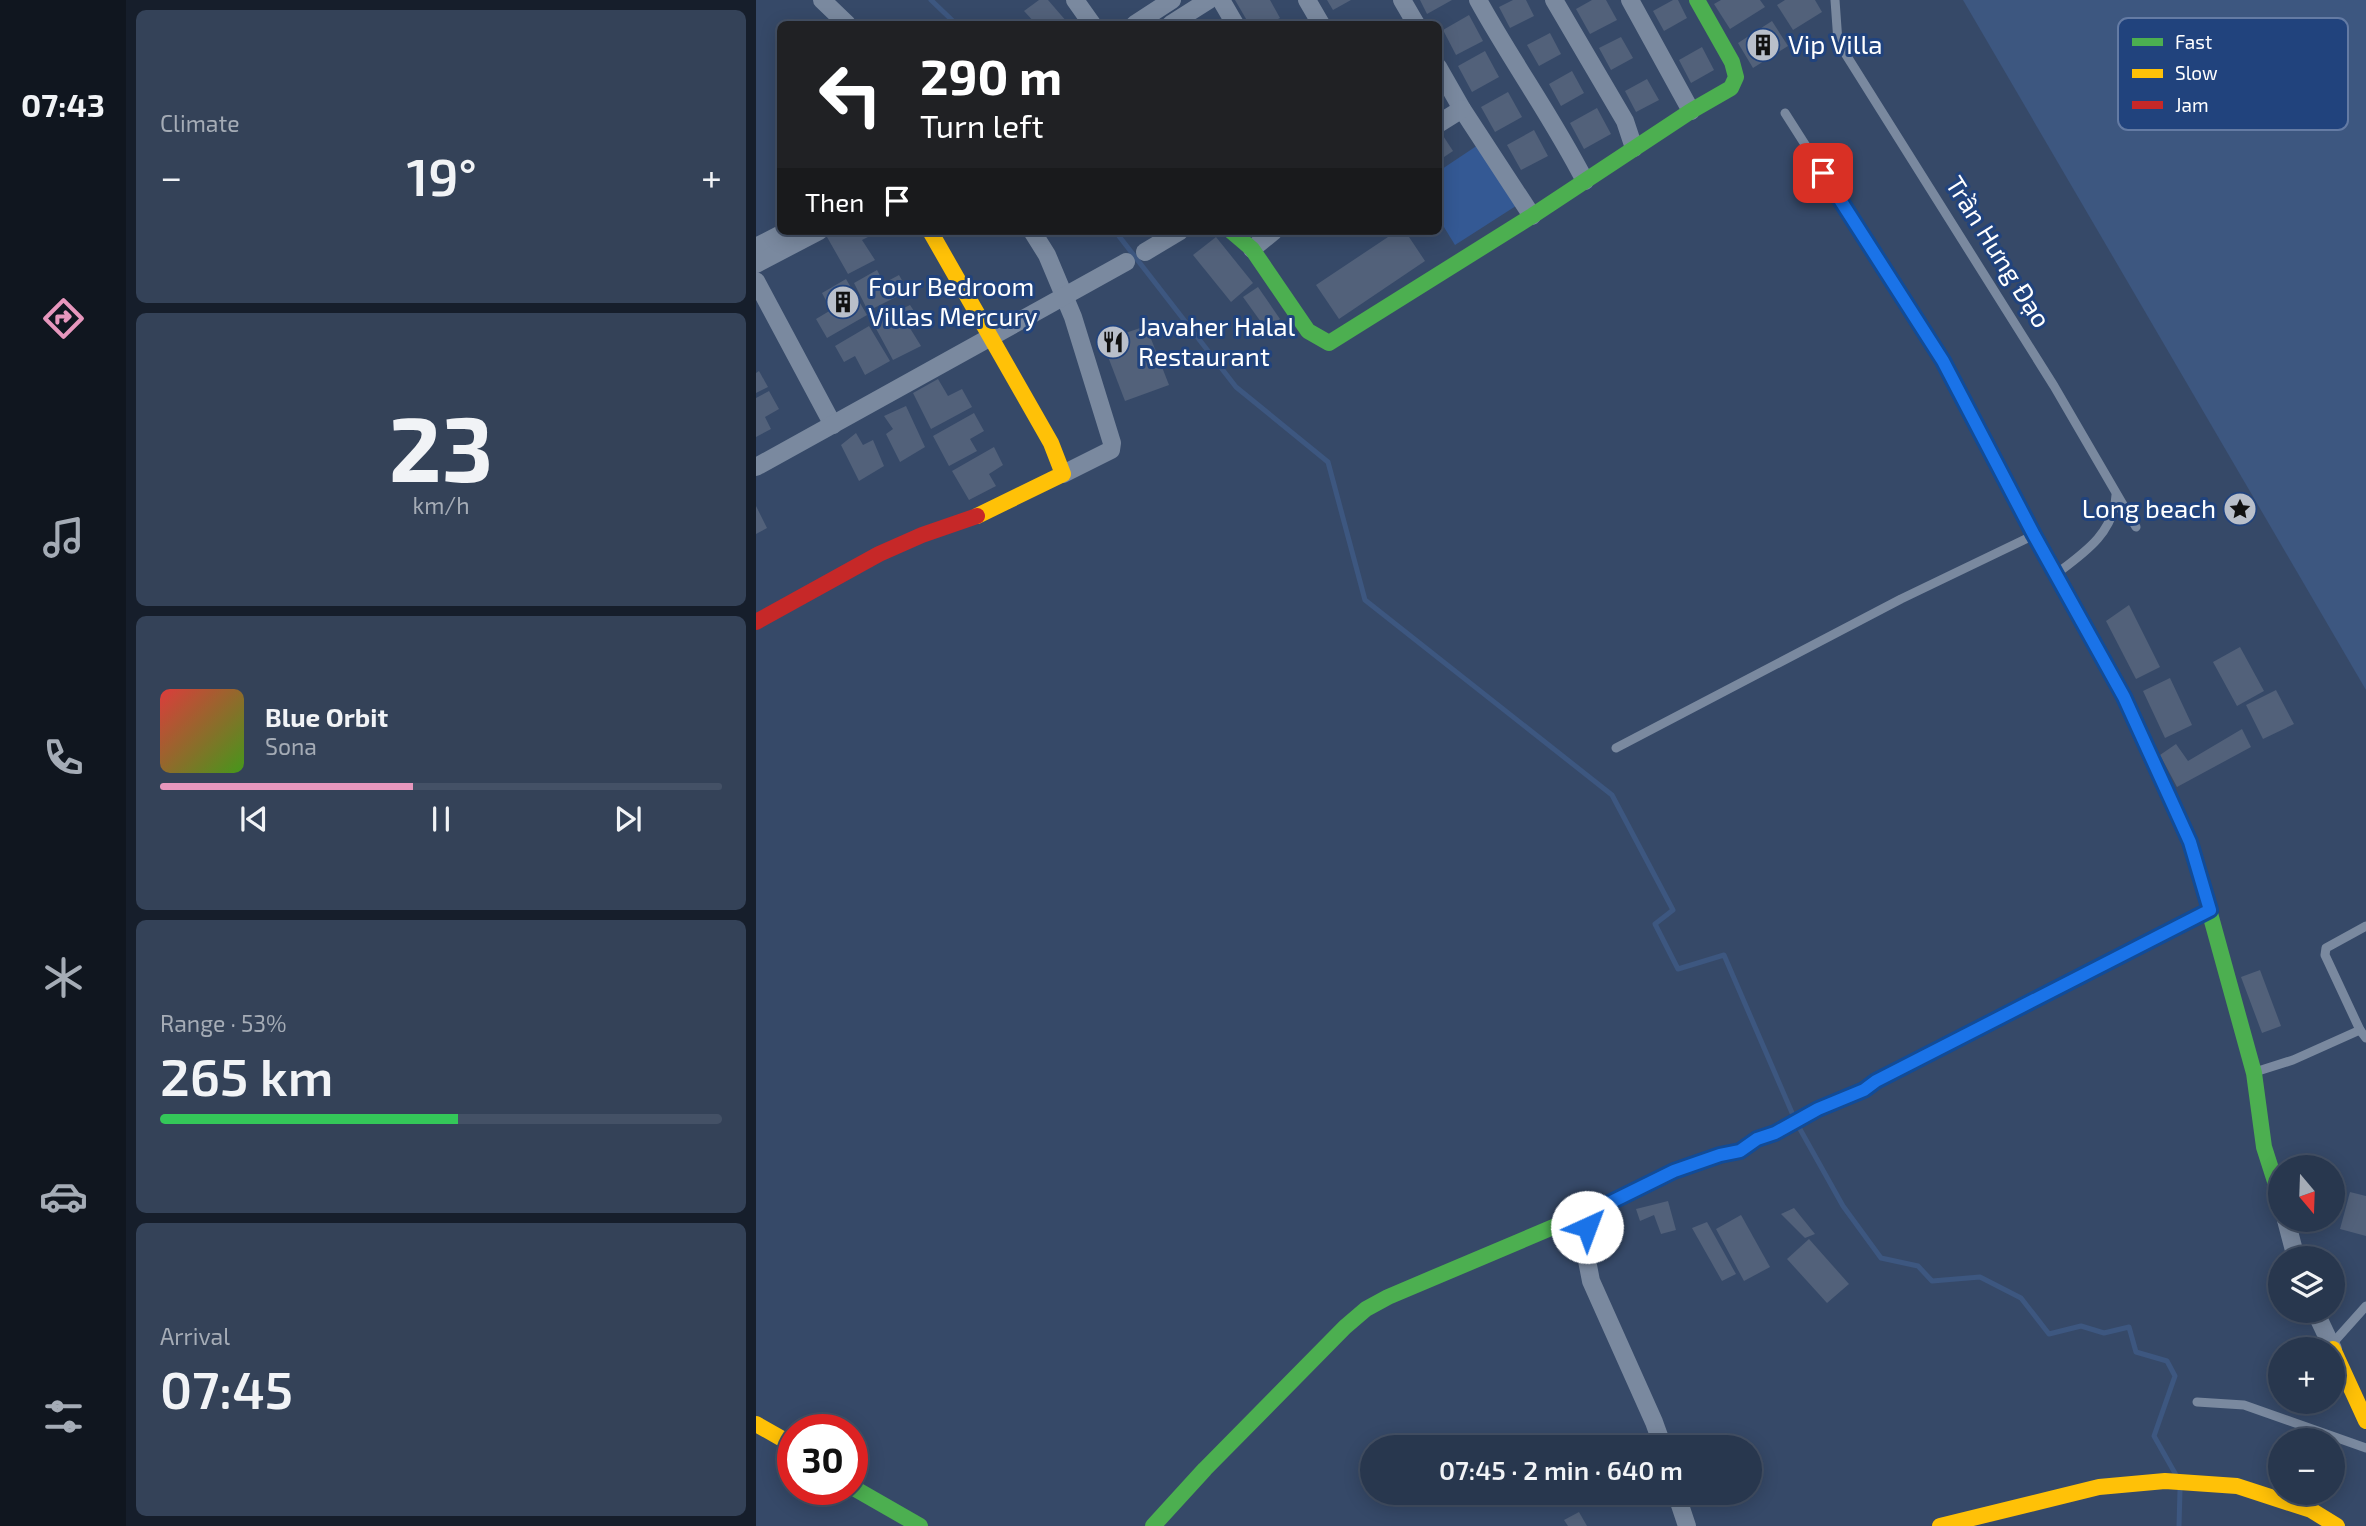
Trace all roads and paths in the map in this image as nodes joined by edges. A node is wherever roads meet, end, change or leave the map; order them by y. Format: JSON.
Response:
{"nodes":[{"id":1,"x":822,"y":0,"type":"edge"},
{"id":2,"x":1075,"y":0,"type":"edge"},
{"id":3,"x":1172,"y":0,"type":"edge"},
{"id":4,"x":1209,"y":0,"type":"edge"},
{"id":5,"x":1221,"y":0,"type":"edge"},
{"id":6,"x":1307,"y":0,"type":"edge"},
{"id":7,"x":1402,"y":0,"type":"edge"},
{"id":8,"x":1478,"y":0,"type":"edge"},
{"id":9,"x":1554,"y":0,"type":"edge"},
{"id":10,"x":1630,"y":0,"type":"edge"},
{"id":11,"x":1697,"y":0,"type":"edge"},
{"id":12,"x":1835,"y":0,"type":"edge"},
{"id":13,"x":844,"y":21,"type":"edge"},
{"id":14,"x":1090,"y":21,"type":"edge"},
{"id":15,"x":1140,"y":21,"type":"edge"},
{"id":16,"x":1176,"y":21,"type":"edge"},
{"id":17,"x":1233,"y":21,"type":"edge"},
{"id":18,"x":1319,"y":21,"type":"edge"},
{"id":19,"x":1414,"y":21,"type":"edge"},
{"id":20,"x":1442,"y":74,"type":"edge"},
{"id":21,"x":1462,"y":109,"type":"junction"},
{"id":22,"x":1691,"y":111,"type":"junction"},
{"id":23,"x":1784,"y":113,"type":"dead end"},
{"id":24,"x":1442,"y":122,"type":"edge"},
{"id":25,"x":1634,"y":148,"type":"junction"},
{"id":26,"x":1585,"y":181,"type":"junction"},
{"id":27,"x":1532,"y":216,"type":"junction"},
{"id":28,"x":779,"y":235,"type":"edge"},
{"id":29,"x":811,"y":235,"type":"edge"},
{"id":30,"x":932,"y":235,"type":"edge"},
{"id":31,"x":1034,"y":235,"type":"edge"},
{"id":32,"x":1173,"y":235,"type":"edge"},
{"id":33,"x":1236,"y":235,"type":"edge"},
{"id":34,"x":1268,"y":235,"type":"edge"},
{"id":35,"x":756,"y":247,"type":"edge"},
{"id":36,"x":1252,"y":249,"type":"junction"},
{"id":37,"x":1145,"y":252,"type":"dead end"},
{"id":38,"x":1125,"y":262,"type":"dead end"},
{"id":39,"x":756,"y":264,"type":"edge"},
{"id":40,"x":756,"y":281,"type":"edge"},
{"id":41,"x":1065,"y":296,"type":"junction"},
{"id":42,"x":991,"y":339,"type":"junction"},
{"id":43,"x":833,"y":425,"type":"junction"},
{"id":44,"x":756,"y":467,"type":"edge"},
{"id":45,"x":1063,"y":474,"type":"junction"},
{"id":46,"x":2116,"y":493,"type":"junction"},
{"id":47,"x":2136,"y":527,"type":"dead end"},
{"id":48,"x":2034,"y":535,"type":"junction"},
{"id":49,"x":2056,"y":574,"type":"junction"},
{"id":50,"x":756,"y":622,"type":"edge"},
{"id":51,"x":1616,"y":748,"type":"dead end"},
{"id":52,"x":2210,"y":910,"type":"junction"},
{"id":53,"x":2366,"y":926,"type":"edge"},
{"id":54,"x":2363,"y":1034,"type":"edge"},
{"id":55,"x":2254,"y":1073,"type":"junction"},
{"id":56,"x":2268,"y":1160,"type":"edge"},
{"id":57,"x":1611,"y":1203,"type":"joint"},
{"id":58,"x":1591,"y":1212,"type":"junction"},
{"id":59,"x":2366,"y":1306,"type":"edge"},
{"id":60,"x":2341,"y":1337,"type":"edge"},
{"id":61,"x":2345,"y":1376,"type":"edge"},
{"id":62,"x":2197,"y":1402,"type":"dead end"},
{"id":63,"x":756,"y":1407,"type":"edge"},
{"id":64,"x":2366,"y":1421,"type":"edge"},
{"id":65,"x":756,"y":1424,"type":"edge"},
{"id":66,"x":777,"y":1430,"type":"edge"},
{"id":67,"x":1658,"y":1435,"type":"edge"},
{"id":68,"x":777,"y":1436,"type":"edge"},
{"id":69,"x":2366,"y":1448,"type":"edge"},
{"id":70,"x":868,"y":1497,"type":"edge"},
{"id":71,"x":920,"y":1526,"type":"edge"},
{"id":72,"x":1153,"y":1526,"type":"edge"},
{"id":73,"x":1941,"y":1526,"type":"edge"},
{"id":74,"x":2337,"y":1526,"type":"edge"}],
"edges":[{"from":1,"to":13,"type":"street"},
{"from":2,"to":14,"type":"street"},
{"from":3,"to":15,"type":"street"},
{"from":4,"to":16,"type":"street"},
{"from":5,"to":17,"type":"street"},
{"from":6,"to":18,"type":"street"},
{"from":7,"to":19,"type":"street"},
{"from":8,"to":26,"type":"street"},
{"from":9,"to":25,"type":"street"},
{"from":10,"to":22,"type":"street"},
{"from":11,"to":22,"type":"street"},
{"from":12,"to":46,"type":"lane","name":"Trần Hưng Đạo"},
{"from":20,"to":21,"type":"street"},
{"from":21,"to":24,"type":"street"},
{"from":21,"to":27,"type":"street"},
{"from":22,"to":25,"type":"street"},
{"from":23,"to":48,"type":"lane"},
{"from":25,"to":26,"type":"street"},
{"from":26,"to":27,"type":"street"},
{"from":27,"to":36,"type":"street"},
{"from":28,"to":35,"type":"street"},
{"from":29,"to":39,"type":"street"},
{"from":30,"to":42,"type":"street"},
{"from":31,"to":41,"type":"street"},
{"from":32,"to":37,"type":"street"},
{"from":33,"to":36,"type":"street"},
{"from":34,"to":36,"type":"street"},
{"from":38,"to":41,"type":"street"},
{"from":40,"to":43,"type":"street"},
{"from":41,"to":42,"type":"street"},
{"from":41,"to":45,"type":"street"},
{"from":42,"to":43,"type":"street"},
{"from":42,"to":45,"type":"street"},
{"from":43,"to":44,"type":"street"},
{"from":45,"to":50,"type":"street"},
{"from":46,"to":47,"type":"lane","name":"Trần Hưng Đạo"},
{"from":46,"to":49,"type":"lane"},
{"from":48,"to":49,"type":"lane"},
{"from":48,"to":51,"type":"lane"},
{"from":49,"to":52,"type":"lane"},
{"from":52,"to":55,"type":"street"},
{"from":52,"to":57,"type":"lane"},
{"from":53,"to":54,"type":"lane"},
{"from":54,"to":55,"type":"lane"},
{"from":55,"to":56,"type":"street"},
{"from":57,"to":58,"type":"street"},
{"from":58,"to":67,"type":"street"},
{"from":58,"to":72,"type":"street"},
{"from":59,"to":60,"type":"lane"},
{"from":61,"to":64,"type":"street"},
{"from":62,"to":69,"type":"lane"},
{"from":63,"to":66,"type":"street"},
{"from":65,"to":68,"type":"street"},
{"from":70,"to":71,"type":"street"},
{"from":73,"to":74,"type":"street"}]}
